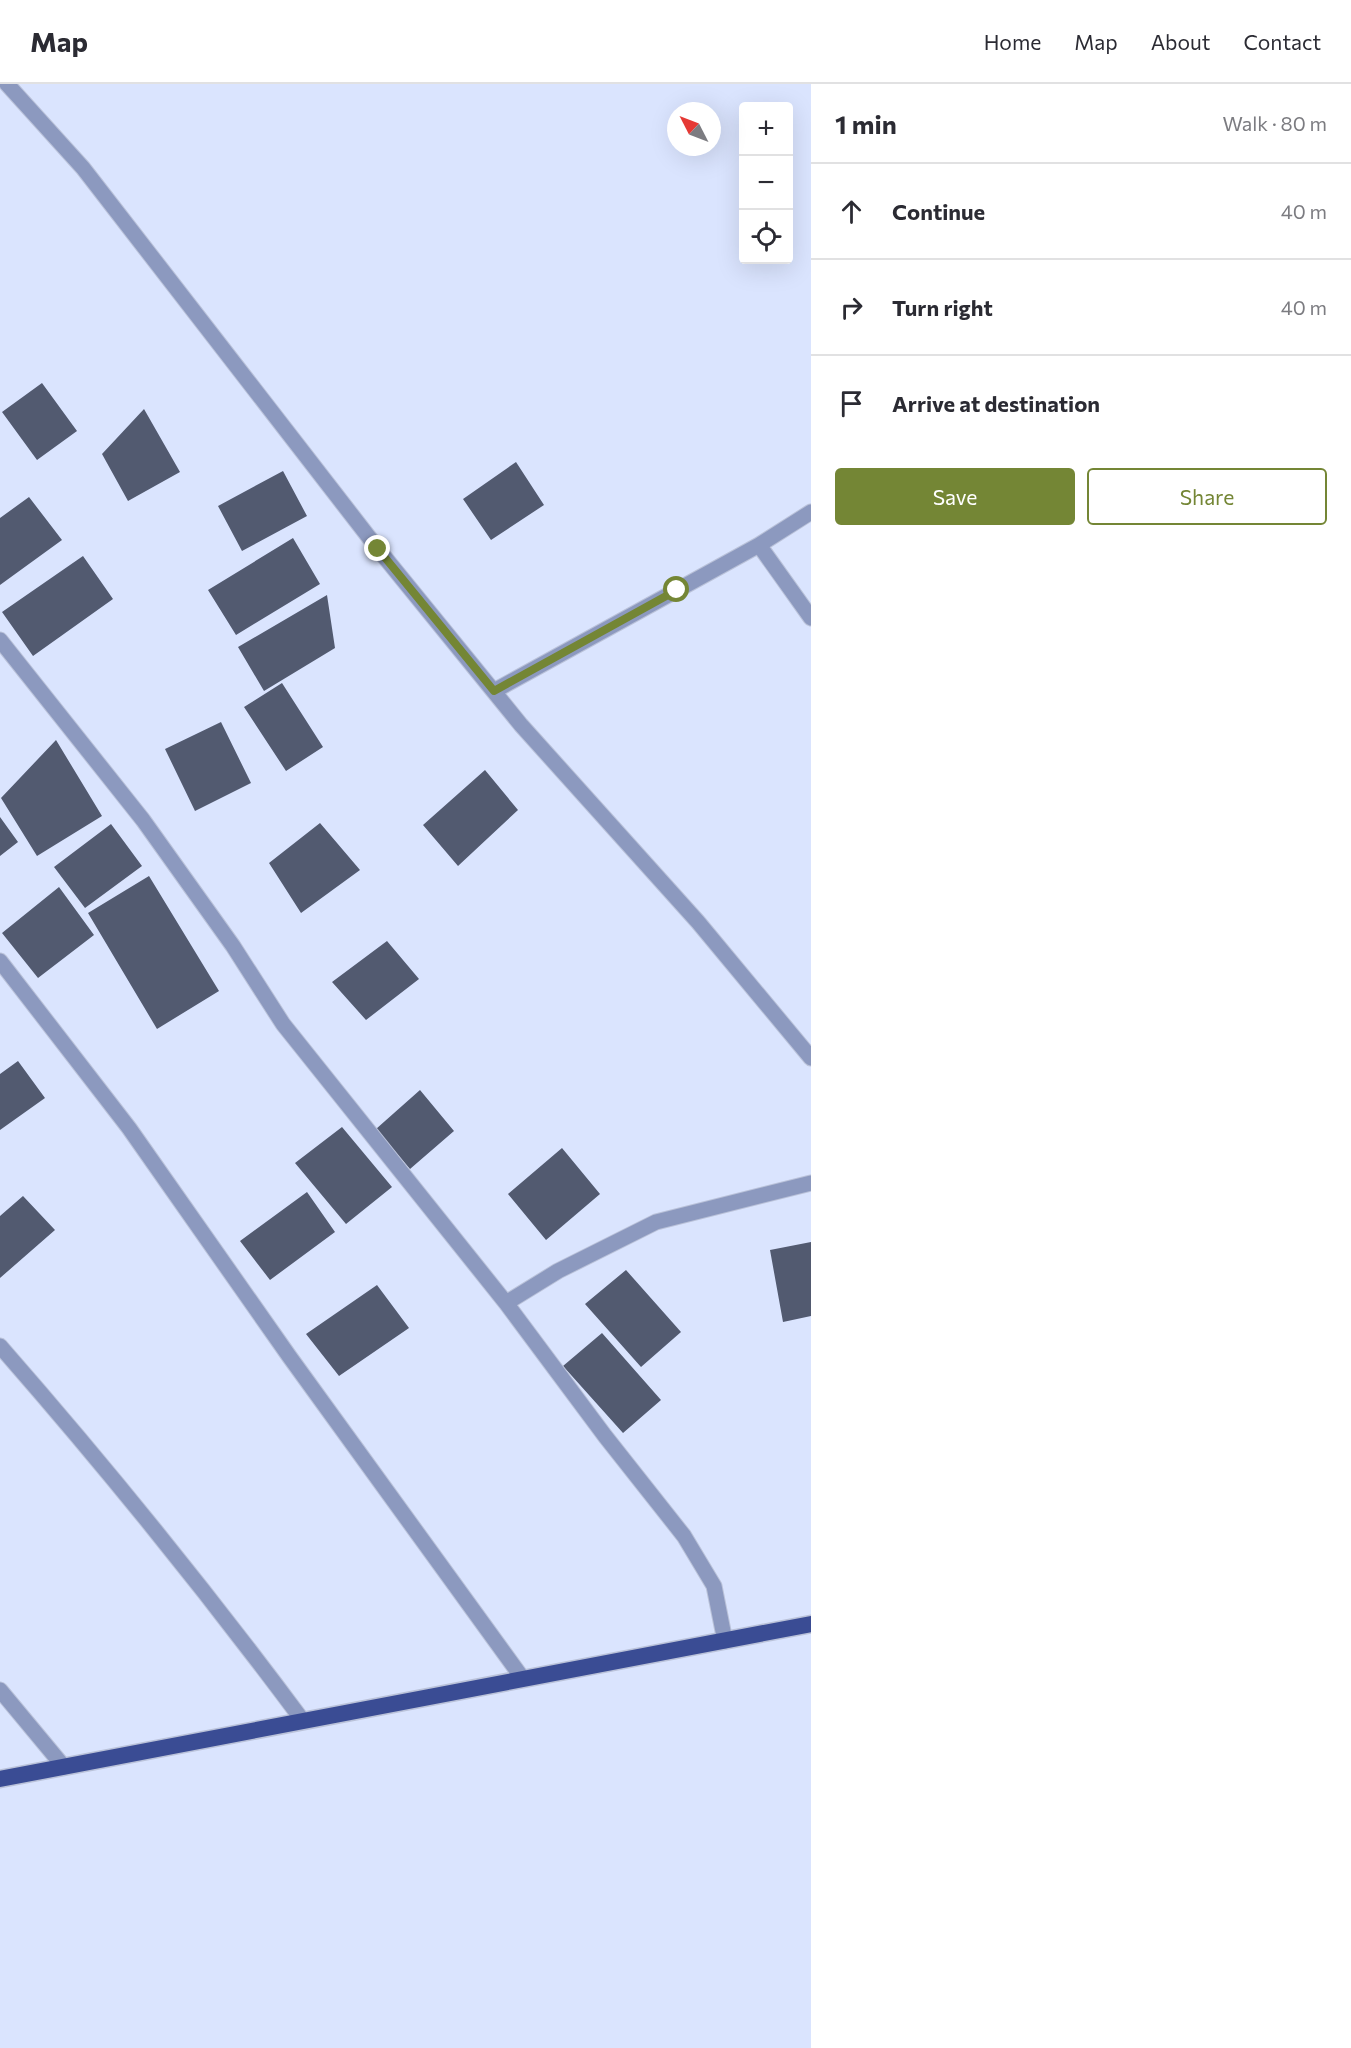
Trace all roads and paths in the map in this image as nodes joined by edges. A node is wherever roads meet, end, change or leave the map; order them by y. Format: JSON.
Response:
{"nodes":[{"id":1,"x":7,"y":84,"type":"edge"},
{"id":2,"x":811,"y":512,"type":"edge"},
{"id":3,"x":759,"y":545,"type":"junction"},
{"id":4,"x":811,"y":618,"type":"edge"},
{"id":5,"x":0,"y":640,"type":"edge"},
{"id":6,"x":494,"y":691,"type":"junction"},
{"id":7,"x":0,"y":961,"type":"edge"},
{"id":8,"x":811,"y":1058,"type":"edge"},
{"id":9,"x":811,"y":1183,"type":"edge"},
{"id":10,"x":507,"y":1303,"type":"junction"},
{"id":11,"x":0,"y":1346,"type":"edge"},
{"id":12,"x":811,"y":1624,"type":"edge"},
{"id":13,"x":725,"y":1641,"type":"junction"},
{"id":14,"x":523,"y":1679,"type":"junction"},
{"id":15,"x":0,"y":1690,"type":"edge"},
{"id":16,"x":303,"y":1721,"type":"junction"},
{"id":17,"x":64,"y":1767,"type":"junction"},
{"id":18,"x":0,"y":1779,"type":"edge"}],
"edges":[{"from":1,"to":6,"type":"street"},
{"from":2,"to":3,"type":"street"},
{"from":3,"to":4,"type":"street"},
{"from":3,"to":6,"type":"street"},
{"from":5,"to":10,"type":"street"},
{"from":6,"to":8,"type":"street"},
{"from":7,"to":14,"type":"street"},
{"from":9,"to":10,"type":"street"},
{"from":10,"to":13,"type":"street"},
{"from":11,"to":16,"type":"street"},
{"from":12,"to":13,"type":"highway"},
{"from":13,"to":14,"type":"highway"},
{"from":14,"to":16,"type":"highway"},
{"from":15,"to":17,"type":"street"},
{"from":16,"to":17,"type":"highway"},
{"from":17,"to":18,"type":"highway"}]}
